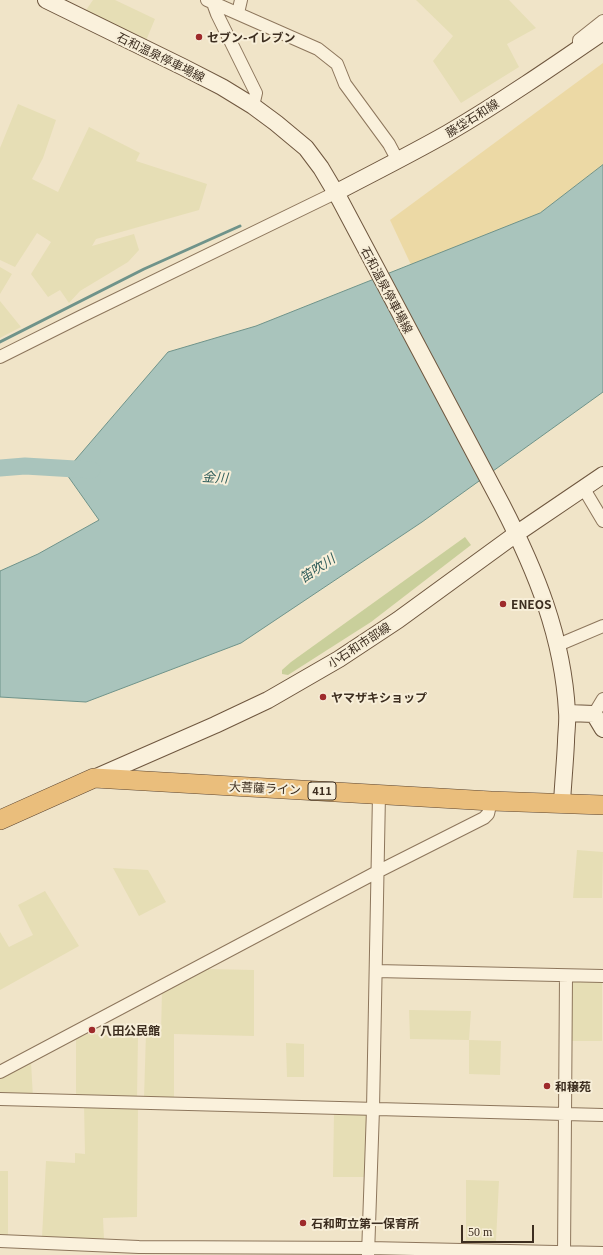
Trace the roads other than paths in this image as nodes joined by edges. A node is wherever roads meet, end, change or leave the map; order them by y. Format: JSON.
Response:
{"nodes":[{"id":1,"x":46,"y":0,"type":"edge"},
{"id":2,"x":241,"y":0,"type":"edge"},
{"id":3,"x":210,"y":2,"type":"edge"},
{"id":4,"x":238,"y":13,"type":"junction"},
{"id":5,"x":603,"y":21,"type":"edge"},
{"id":6,"x":603,"y":32,"type":"edge"},
{"id":7,"x":580,"y":48,"type":"junction"},
{"id":8,"x":253,"y":106,"type":"junction"},
{"id":9,"x":397,"y":159,"type":"junction"},
{"id":10,"x":337,"y":197,"type":"junction"},
{"id":11,"x":0,"y":357,"type":"edge"},
{"id":12,"x":603,"y":475,"type":"edge"},
{"id":13,"x":584,"y":488,"type":"junction"},
{"id":14,"x":603,"y":521,"type":"edge"},
{"id":15,"x":516,"y":534,"type":"junction"},
{"id":16,"x":603,"y":626,"type":"edge"},
{"id":17,"x":558,"y":645,"type":"junction"},
{"id":18,"x":603,"y":699,"type":"edge"},
{"id":19,"x":568,"y":713,"type":"junction"},
{"id":20,"x":594,"y":714,"type":"junction"},
{"id":21,"x":603,"y":729,"type":"edge"},
{"id":22,"x":151,"y":753,"type":"junction"},
{"id":23,"x":94,"y":778,"type":"junction"},
{"id":24,"x":153,"y":782,"type":"junction"},
{"id":25,"x":379,"y":794,"type":"junction"},
{"id":26,"x":491,"y":801,"type":"junction"},
{"id":27,"x":562,"y":803,"type":"junction"},
{"id":28,"x":603,"y":805,"type":"edge"},
{"id":29,"x":0,"y":820,"type":"edge"},
{"id":30,"x":377,"y":872,"type":"junction"},
{"id":31,"x":376,"y":971,"type":"junction"},
{"id":32,"x":566,"y":976,"type":"junction"},
{"id":33,"x":603,"y":976,"type":"edge"},
{"id":34,"x":0,"y":1072,"type":"edge"},
{"id":35,"x":0,"y":1098,"type":"edge"},
{"id":36,"x":373,"y":1109,"type":"junction"},
{"id":37,"x":565,"y":1114,"type":"junction"},
{"id":38,"x":603,"y":1115,"type":"edge"},
{"id":39,"x":0,"y":1241,"type":"edge"},
{"id":40,"x":239,"y":1251,"type":"edge"},
{"id":41,"x":368,"y":1251,"type":"edge"},
{"id":42,"x":603,"y":1253,"type":"edge"},
{"id":43,"x":564,"y":1254,"type":"edge"}],
"edges":[{"from":1,"to":8,"type":"main road","name":"石和温泉停車場線"},
{"from":2,"to":4,"type":"street"},
{"from":3,"to":4,"type":"street"},
{"from":3,"to":8,"type":"street"},
{"from":4,"to":9,"type":"street"},
{"from":5,"to":7,"type":"street"},
{"from":6,"to":7,"type":"main road","name":"藤垈石和線"},
{"from":7,"to":9,"type":"main road","name":"藤垈石和線"},
{"from":8,"to":10,"type":"main road","name":"石和温泉停車場線"},
{"from":9,"to":10,"type":"main road","name":"藤垈石和線"},
{"from":10,"to":11,"type":"street"},
{"from":10,"to":15,"type":"main road","name":"石和温泉停車場線"},
{"from":12,"to":13,"type":"main road","name":"小石和市部線"},
{"from":13,"to":14,"type":"street"},
{"from":13,"to":15,"type":"main road","name":"小石和市部線"},
{"from":15,"to":17,"type":"main road","name":"石和温泉停車場線"},
{"from":15,"to":22,"type":"main road","name":"小石和市部線"},
{"from":16,"to":17,"type":"street"},
{"from":17,"to":19,"type":"main road","name":"石和温泉停車場線"},
{"from":18,"to":20,"type":"street"},
{"from":19,"to":20,"type":"main road"},
{"from":19,"to":27,"type":"main road","name":"石和温泉停車場線"},
{"from":20,"to":21,"type":"main road"},
{"from":22,"to":23,"type":"main road","name":"小石和市部線"},
{"from":22,"to":24,"type":"main road"},
{"from":23,"to":24,"type":"highway","name":"大菩薩ライン","number":"411"},
{"from":23,"to":29,"type":"highway","name":"大菩薩ライン","number":"411"},
{"from":24,"to":25,"type":"highway","name":"大菩薩ライン","number":"411"},
{"from":25,"to":26,"type":"highway","name":"大菩薩ライン","number":"411"},
{"from":25,"to":30,"type":"street"},
{"from":26,"to":27,"type":"highway","name":"大菩薩ライン","number":"411"},
{"from":26,"to":30,"type":"street"},
{"from":27,"to":28,"type":"highway","number":"411"},
{"from":30,"to":31,"type":"street"},
{"from":30,"to":34,"type":"street"},
{"from":31,"to":32,"type":"street"},
{"from":31,"to":36,"type":"street"},
{"from":32,"to":33,"type":"street"},
{"from":32,"to":37,"type":"street"},
{"from":35,"to":36,"type":"street"},
{"from":36,"to":37,"type":"street"},
{"from":36,"to":41,"type":"street"},
{"from":37,"to":38,"type":"street"},
{"from":37,"to":43,"type":"street"},
{"from":39,"to":40,"type":"street"},
{"from":40,"to":41,"type":"street"},
{"from":41,"to":43,"type":"street"},
{"from":42,"to":43,"type":"street"}]}
